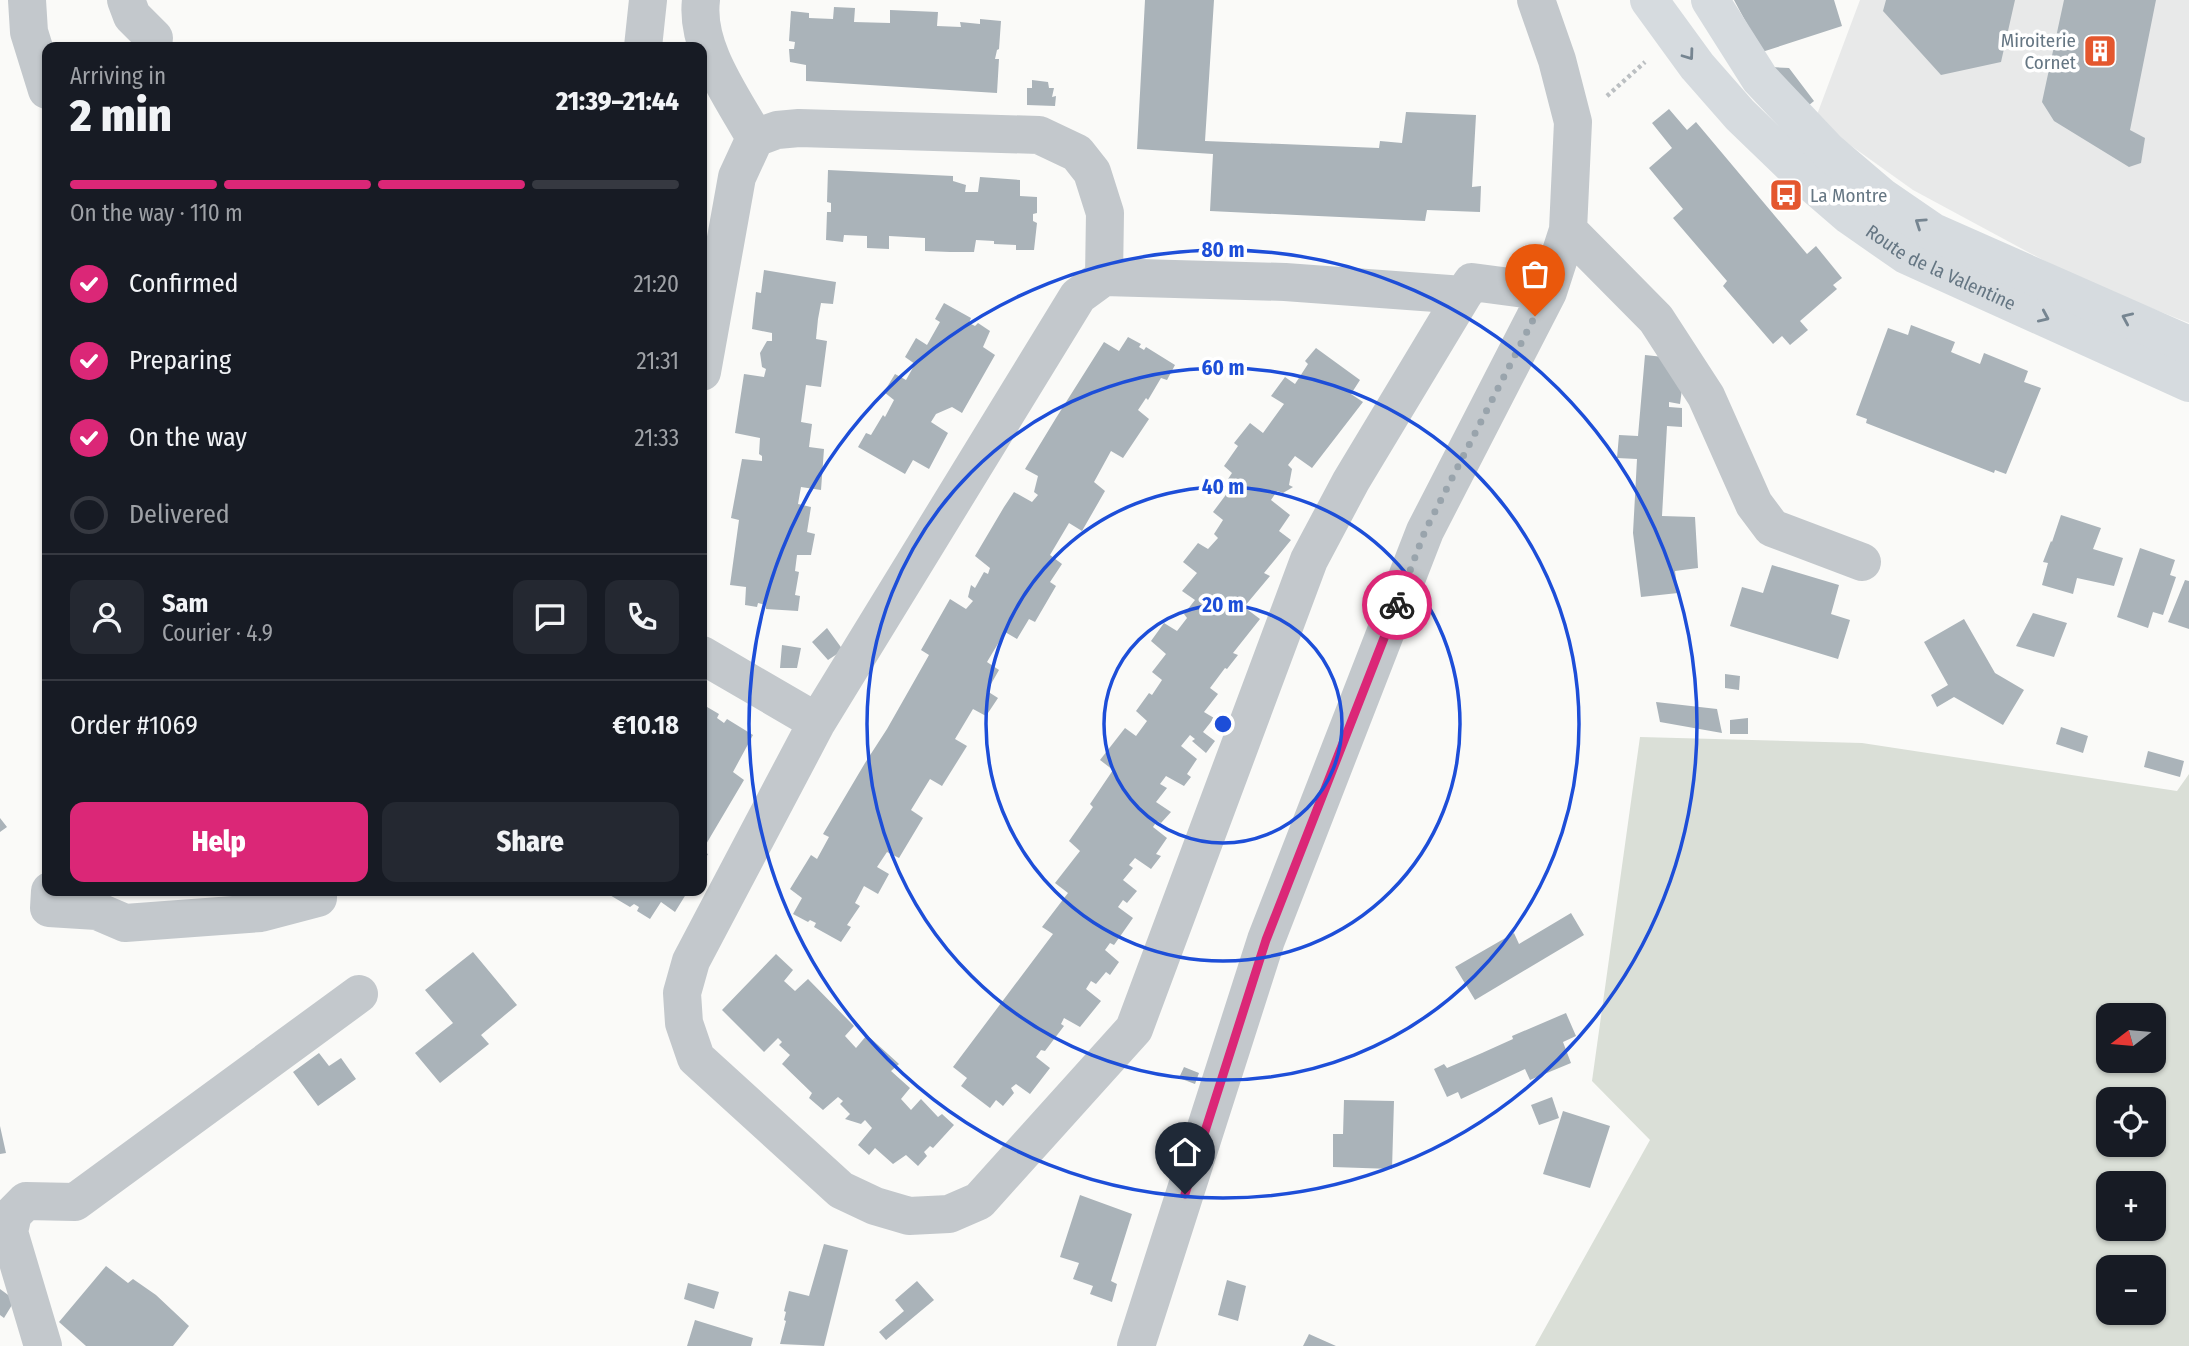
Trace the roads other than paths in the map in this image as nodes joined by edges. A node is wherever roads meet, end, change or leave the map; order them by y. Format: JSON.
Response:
{"nodes":[{"id":1,"x":27,"y":0,"type":"edge"},
{"id":2,"x":126,"y":0,"type":"edge"},
{"id":3,"x":155,"y":0,"type":"edge"},
{"id":4,"x":648,"y":0,"type":"edge"},
{"id":5,"x":701,"y":0,"type":"edge"},
{"id":6,"x":1536,"y":0,"type":"edge"},
{"id":7,"x":1649,"y":0,"type":"edge"},
{"id":8,"x":1710,"y":0,"type":"edge"},
{"id":9,"x":151,"y":42,"type":"edge"},
{"id":10,"x":152,"y":42,"type":"edge"},
{"id":11,"x":644,"y":42,"type":"edge"},
{"id":12,"x":704,"y":42,"type":"edge"},
{"id":13,"x":707,"y":51,"type":"edge"},
{"id":14,"x":42,"y":74,"type":"edge"},
{"id":15,"x":755,"y":138,"type":"junction"},
{"id":16,"x":1568,"y":230,"type":"junction"},
{"id":17,"x":1104,"y":277,"type":"junction"},
{"id":18,"x":1548,"y":292,"type":"junction"},
{"id":19,"x":1463,"y":295,"type":"junction"},
{"id":20,"x":707,"y":344,"type":"edge"},
{"id":21,"x":2189,"y":345,"type":"edge"},
{"id":22,"x":2189,"y":383,"type":"edge"},
{"id":23,"x":1862,"y":562,"type":"dead end"},
{"id":24,"x":707,"y":657,"type":"edge"},
{"id":25,"x":817,"y":722,"type":"junction"},
{"id":26,"x":50,"y":896,"type":"edge"},
{"id":27,"x":317,"y":896,"type":"edge"},
{"id":28,"x":359,"y":995,"type":"dead end"},
{"id":29,"x":43,"y":1346,"type":"edge"},
{"id":30,"x":1136,"y":1346,"type":"edge"}],
"edges":[{"from":1,"to":14,"type":"street"},
{"from":2,"to":9,"type":"street"},
{"from":3,"to":10,"type":"street"},
{"from":4,"to":11,"type":"street"},
{"from":5,"to":12,"type":"street"},
{"from":6,"to":16,"type":"street"},
{"from":7,"to":22,"type":"main road","name":"Route de la Valentine","one_way":true},
{"from":21,"to":8,"type":"main road","name":"Route de la Valentine","one_way":true},
{"from":13,"to":15,"type":"street"},
{"from":15,"to":17,"type":"street"},
{"from":15,"to":20,"type":"street"},
{"from":16,"to":18,"type":"street"},
{"from":16,"to":23,"type":"street"},
{"from":17,"to":19,"type":"street"},
{"from":17,"to":25,"type":"street"},
{"from":18,"to":19,"type":"street"},
{"from":18,"to":30,"type":"street"},
{"from":19,"to":25,"type":"street"},
{"from":24,"to":25,"type":"street"},
{"from":26,"to":27,"type":"street"},
{"from":28,"to":29,"type":"street"}]}
